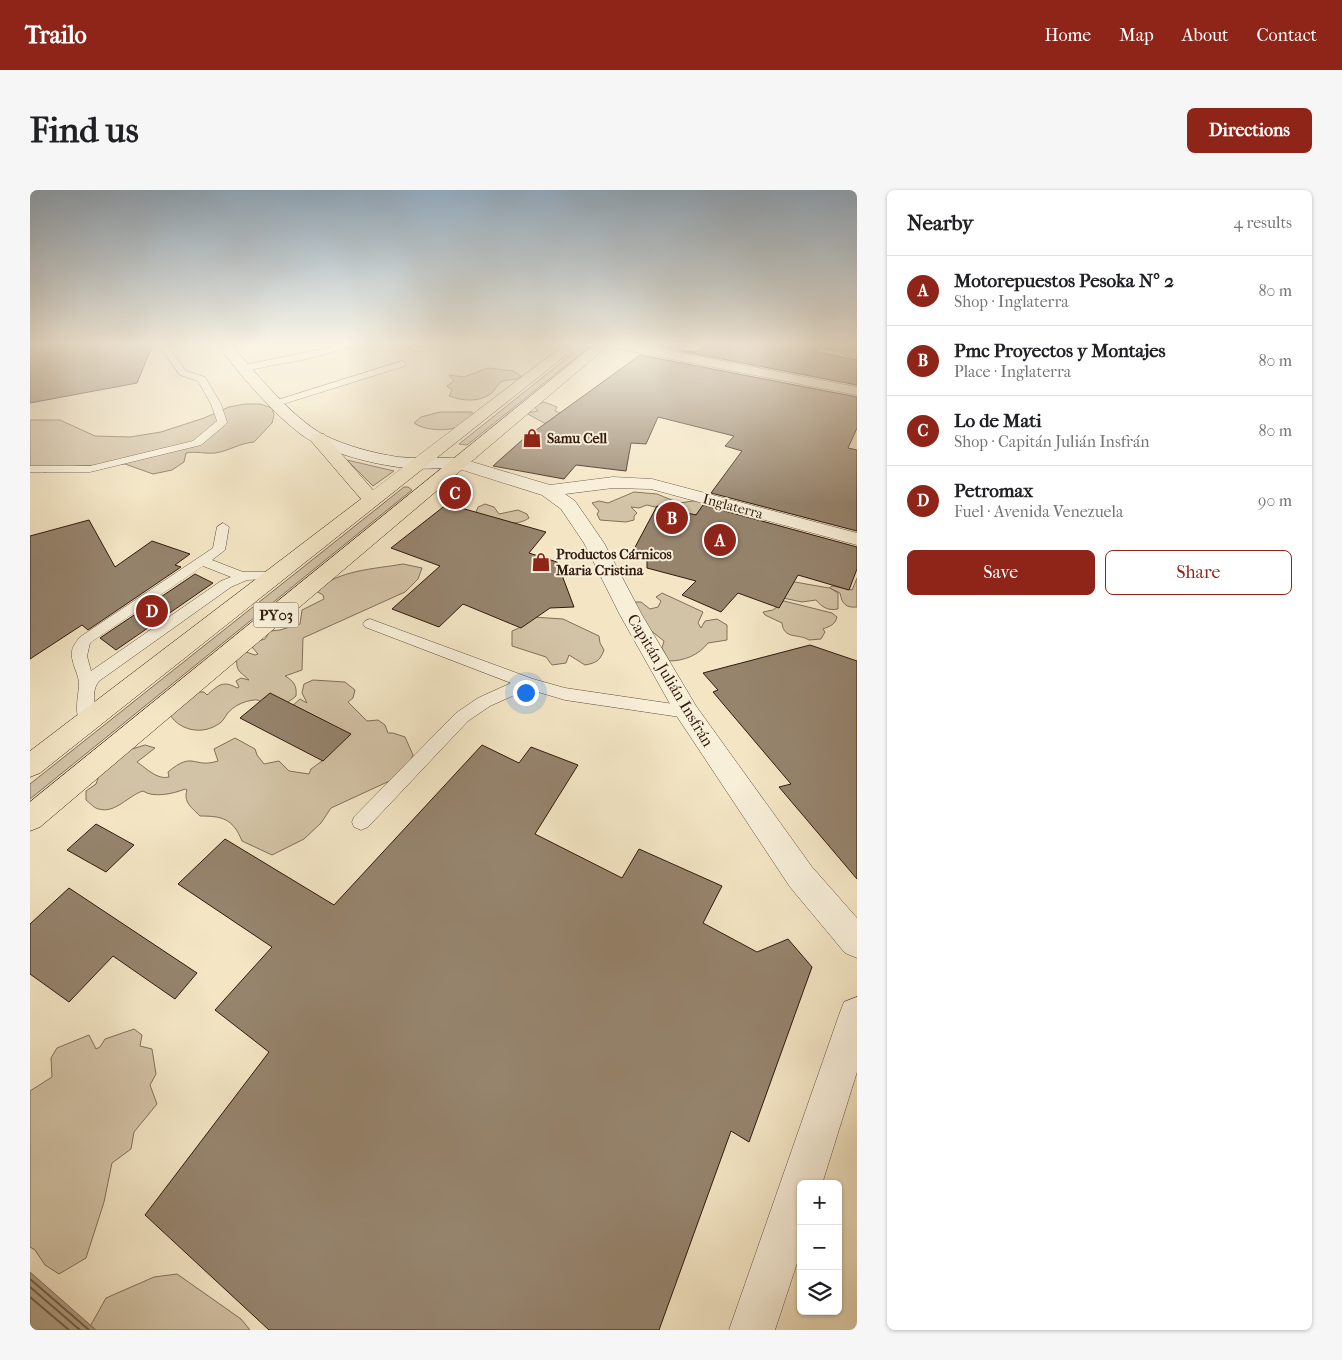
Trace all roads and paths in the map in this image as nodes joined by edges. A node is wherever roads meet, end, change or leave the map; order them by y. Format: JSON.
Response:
{"nodes":[{"id":1,"x":212,"y":397,"type":"edge"},
{"id":2,"x":272,"y":397,"type":"edge"},
{"id":3,"x":296,"y":397,"type":"edge"},
{"id":4,"x":505,"y":397,"type":"edge"},
{"id":5,"x":539,"y":397,"type":"edge"},
{"id":6,"x":277,"y":403,"type":"junction"},
{"id":7,"x":318,"y":438,"type":"junction"},
{"id":8,"x":459,"y":463,"type":"junction"},
{"id":9,"x":419,"y":464,"type":"junction"},
{"id":10,"x":30,"y":469,"type":"edge"},
{"id":11,"x":549,"y":491,"type":"junction"},
{"id":12,"x":372,"y":500,"type":"junction"},
{"id":13,"x":223,"y":527,"type":"dead end"},
{"id":14,"x":857,"y":539,"type":"edge"},
{"id":15,"x":202,"y":561,"type":"junction"},
{"id":16,"x":275,"y":575,"type":"junction"},
{"id":17,"x":240,"y":576,"type":"junction"},
{"id":18,"x":370,"y":624,"type":"dead end"},
{"id":19,"x":87,"y":683,"type":"junction"},
{"id":20,"x":527,"y":683,"type":"junction"},
{"id":21,"x":688,"y":712,"type":"junction"},
{"id":22,"x":87,"y":721,"type":"junction"},
{"id":23,"x":55,"y":746,"type":"junction"},
{"id":24,"x":30,"y":766,"type":"edge"},
{"id":25,"x":93,"y":766,"type":"junction"},
{"id":26,"x":30,"y":819,"type":"edge"},
{"id":27,"x":361,"y":822,"type":"dead end"},
{"id":28,"x":857,"y":942,"type":"edge"},
{"id":29,"x":857,"y":1015,"type":"edge"},
{"id":30,"x":802,"y":1180,"type":"edge"},
{"id":31,"x":797,"y":1196,"type":"edge"},
{"id":32,"x":752,"y":1330,"type":"edge"}],
"edges":[{"from":1,"to":10,"type":"lane"},
{"from":2,"to":6,"type":"street","name":"Capitán Julián Insfrán"},
{"from":3,"to":6,"type":"lane"},
{"from":4,"to":9,"type":"highway","number":"PY03"},
{"from":5,"to":8,"type":"highway","number":"PY03"},
{"from":6,"to":7,"type":"street","name":"Capitán Julián Insfrán"},
{"from":7,"to":9,"type":"street","name":"Capitán Julián Insfrán"},
{"from":7,"to":12,"type":"highway"},
{"from":8,"to":9,"type":"street","name":"Capitán Julián Insfrán"},
{"from":8,"to":11,"type":"street","name":"Capitán Julián Insfrán"},
{"from":8,"to":25,"type":"highway","number":"PY03"},
{"from":9,"to":12,"type":"highway","number":"PY03"},
{"from":11,"to":14,"type":"street","name":"Inglaterra"},
{"from":11,"to":21,"type":"street","name":"Capitán Julián Insfrán"},
{"from":12,"to":16,"type":"highway","number":"PY03"},
{"from":13,"to":15,"type":"lane"},
{"from":15,"to":17,"type":"lane"},
{"from":15,"to":19,"type":"lane"},
{"from":16,"to":17,"type":"lane"},
{"from":16,"to":22,"type":"highway","number":"PY03"},
{"from":17,"to":19,"type":"lane"},
{"from":18,"to":20,"type":"lane"},
{"from":19,"to":22,"type":"lane"},
{"from":20,"to":21,"type":"lane"},
{"from":20,"to":27,"type":"lane"},
{"from":21,"to":28,"type":"street","name":"Capitán Julián Insfrán"},
{"from":22,"to":23,"type":"highway","number":"PY03"},
{"from":23,"to":24,"type":"highway","number":"PY03"},
{"from":23,"to":25,"type":"highway"},
{"from":25,"to":26,"type":"highway","number":"PY03"},
{"from":29,"to":30,"type":"street"},
{"from":31,"to":32,"type":"street"}]}
